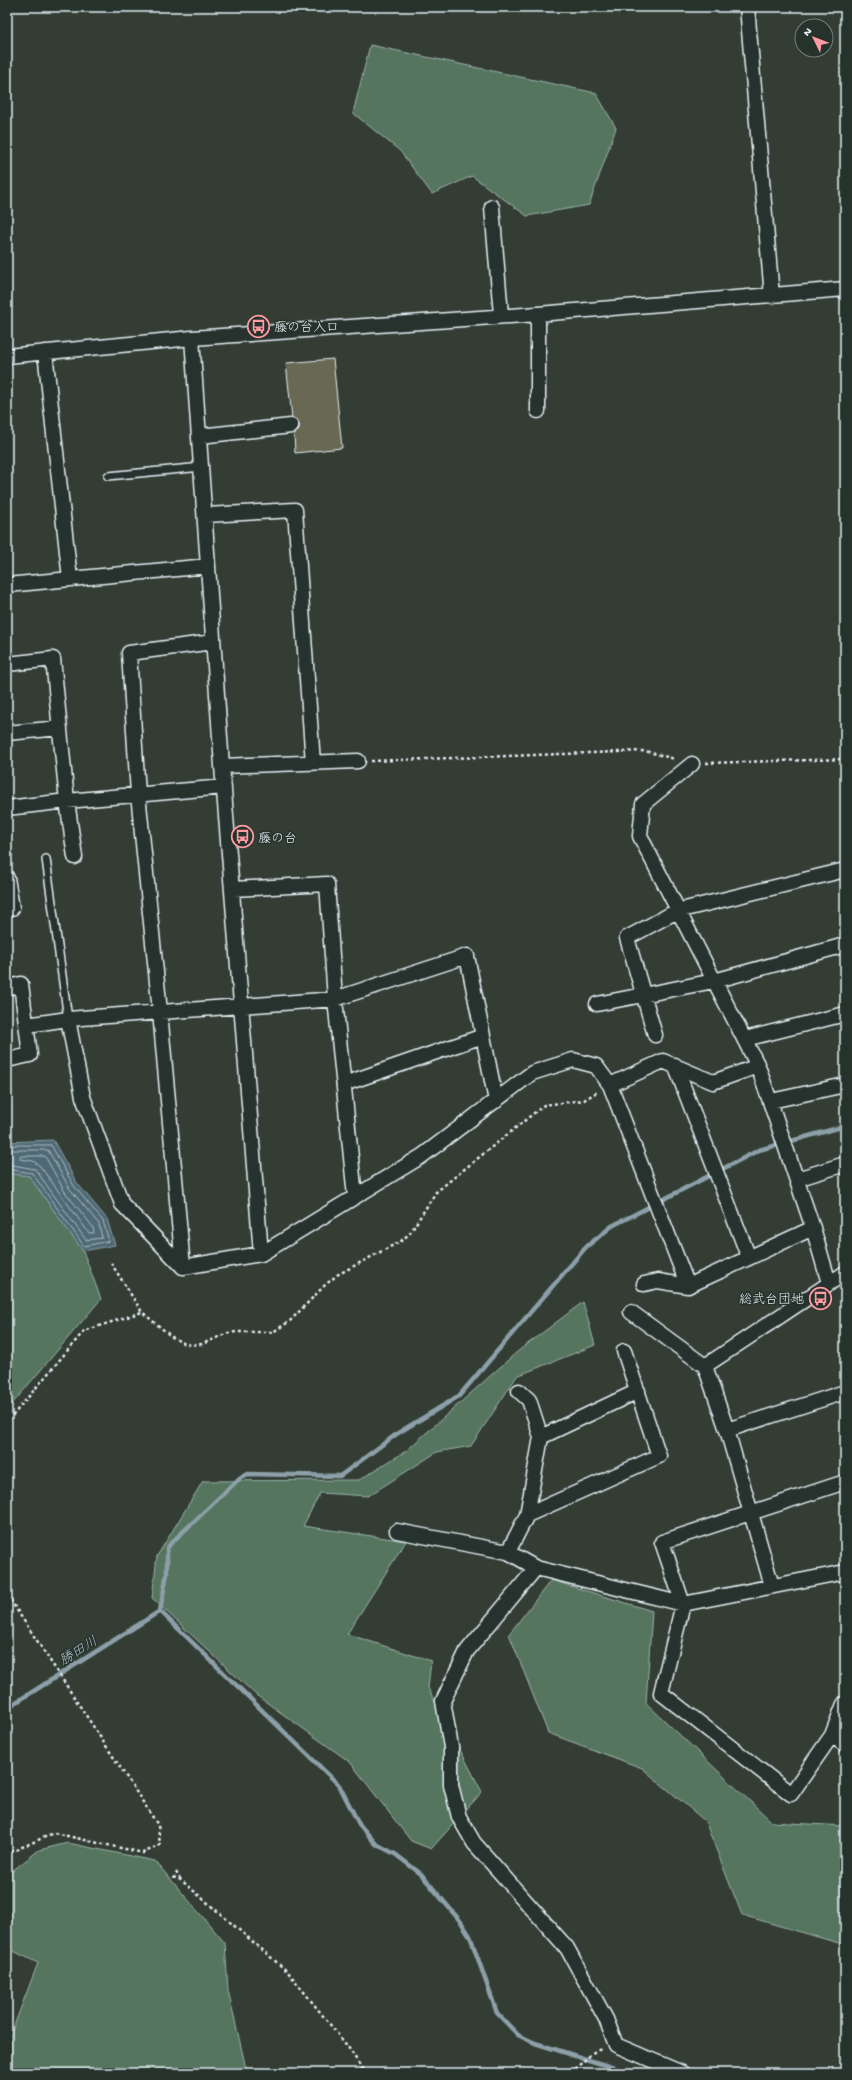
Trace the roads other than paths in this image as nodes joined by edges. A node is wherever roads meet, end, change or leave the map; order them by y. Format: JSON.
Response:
{"nodes":[{"id":1,"x":747,"y":7,"type":"edge"},
{"id":2,"x":492,"y":207,"type":"dead end"},
{"id":3,"x":845,"y":289,"type":"edge"},
{"id":4,"x":772,"y":296,"type":"junction"},
{"id":5,"x":538,"y":314,"type":"junction"},
{"id":6,"x":501,"y":316,"type":"junction"},
{"id":7,"x":192,"y":338,"type":"junction"},
{"id":8,"x":45,"y":352,"type":"junction"},
{"id":9,"x":7,"y":356,"type":"edge"},
{"id":10,"x":538,"y":411,"type":"dead end"},
{"id":11,"x":291,"y":426,"type":"dead end"},
{"id":12,"x":200,"y":436,"type":"junction"},
{"id":13,"x":202,"y":467,"type":"junction"},
{"id":14,"x":108,"y":476,"type":"dead end"},
{"id":15,"x":206,"y":515,"type":"junction"},
{"id":16,"x":208,"y":566,"type":"junction"},
{"id":17,"x":70,"y":579,"type":"junction"},
{"id":18,"x":7,"y":585,"type":"edge"},
{"id":19,"x":213,"y":642,"type":"junction"},
{"id":20,"x":7,"y":664,"type":"edge"},
{"id":21,"x":60,"y":728,"type":"junction"},
{"id":22,"x":7,"y":733,"type":"edge"},
{"id":23,"x":358,"y":761,"type":"road end"},
{"id":24,"x":313,"y":763,"type":"junction"},
{"id":25,"x":692,"y":764,"type":"road end"},
{"id":26,"x":222,"y":766,"type":"junction"},
{"id":27,"x":224,"y":787,"type":"junction"},
{"id":28,"x":138,"y":794,"type":"junction"},
{"id":29,"x":67,"y":801,"type":"junction"},
{"id":30,"x":7,"y":808,"type":"edge"},
{"id":31,"x":75,"y":857,"type":"dead end"},
{"id":32,"x":46,"y":859,"type":"dead end"},
{"id":33,"x":845,"y":870,"type":"edge"},
{"id":34,"x":7,"y":878,"type":"edge"},
{"id":35,"x":232,"y":889,"type":"junction"},
{"id":36,"x":12,"y":908,"type":"dead end"},
{"id":37,"x":677,"y":912,"type":"junction"},
{"id":38,"x":845,"y":945,"type":"edge"},
{"id":39,"x":714,"y":980,"type":"junction"},
{"id":40,"x":7,"y":988,"type":"edge"},
{"id":41,"x":644,"y":996,"type":"junction"},
{"id":42,"x":335,"y":999,"type":"junction"},
{"id":43,"x":597,"y":1004,"type":"dead end"},
{"id":44,"x":242,"y":1006,"type":"junction"},
{"id":45,"x":160,"y":1012,"type":"junction"},
{"id":46,"x":845,"y":1014,"type":"edge"},
{"id":47,"x":68,"y":1019,"type":"junction"},
{"id":48,"x":27,"y":1025,"type":"junction"},
{"id":49,"x":655,"y":1035,"type":"dead end"},
{"id":50,"x":483,"y":1036,"type":"junction"},
{"id":51,"x":745,"y":1039,"type":"junction"},
{"id":52,"x":7,"y":1060,"type":"edge"},
{"id":53,"x":676,"y":1065,"type":"junction"},
{"id":54,"x":758,"y":1066,"type":"junction"},
{"id":55,"x":344,"y":1084,"type":"junction"},
{"id":56,"x":610,"y":1085,"type":"junction"},
{"id":57,"x":845,"y":1085,"type":"edge"},
{"id":58,"x":496,"y":1101,"type":"junction"},
{"id":59,"x":771,"y":1101,"type":"junction"},
{"id":60,"x":845,"y":1164,"type":"edge"},
{"id":61,"x":797,"y":1179,"type":"junction"},
{"id":62,"x":355,"y":1197,"type":"junction"},
{"id":63,"x":813,"y":1228,"type":"junction"},
{"id":64,"x":261,"y":1254,"type":"junction"},
{"id":65,"x":749,"y":1258,"type":"junction"},
{"id":66,"x":183,"y":1267,"type":"junction"},
{"id":67,"x":845,"y":1273,"type":"edge"},
{"id":68,"x":829,"y":1283,"type":"junction"},
{"id":69,"x":644,"y":1284,"type":"dead end"},
{"id":70,"x":688,"y":1286,"type":"junction"},
{"id":71,"x":631,"y":1312,"type":"dead end"},
{"id":72,"x":624,"y":1351,"type":"dead end"},
{"id":73,"x":705,"y":1366,"type":"junction"},
{"id":74,"x":520,"y":1392,"type":"dead end"},
{"id":75,"x":638,"y":1392,"type":"junction"},
{"id":76,"x":845,"y":1392,"type":"edge"},
{"id":77,"x":727,"y":1430,"type":"junction"},
{"id":78,"x":541,"y":1437,"type":"junction"},
{"id":79,"x":845,"y":1482,"type":"edge"},
{"id":80,"x":752,"y":1512,"type":"junction"},
{"id":81,"x":527,"y":1515,"type":"junction"},
{"id":82,"x":397,"y":1531,"type":"dead end"},
{"id":83,"x":508,"y":1552,"type":"junction"},
{"id":84,"x":536,"y":1568,"type":"junction"},
{"id":85,"x":845,"y":1572,"type":"edge"},
{"id":86,"x":772,"y":1586,"type":"junction"},
{"id":87,"x":683,"y":1604,"type":"junction"},
{"id":88,"x":844,"y":1704,"type":"dead end"},
{"id":89,"x":832,"y":1735,"type":"junction"},
{"id":90,"x":845,"y":1745,"type":"edge"},
{"id":91,"x":682,"y":2073,"type":"edge"}],
"edges":[{"from":1,"to":4,"type":"street"},
{"from":2,"to":6,"type":"street"},
{"from":3,"to":4,"type":"street"},
{"from":4,"to":5,"type":"street"},
{"from":5,"to":6,"type":"street"},
{"from":5,"to":10,"type":"street"},
{"from":6,"to":7,"type":"street"},
{"from":7,"to":8,"type":"street"},
{"from":7,"to":12,"type":"street"},
{"from":8,"to":9,"type":"street"},
{"from":8,"to":17,"type":"street"},
{"from":11,"to":12,"type":"street"},
{"from":12,"to":13,"type":"street"},
{"from":13,"to":14,"type":"lane"},
{"from":13,"to":15,"type":"street"},
{"from":15,"to":16,"type":"street"},
{"from":15,"to":24,"type":"street"},
{"from":16,"to":17,"type":"street"},
{"from":16,"to":19,"type":"street"},
{"from":17,"to":18,"type":"street"},
{"from":19,"to":26,"type":"street"},
{"from":19,"to":28,"type":"street"},
{"from":20,"to":21,"type":"street"},
{"from":21,"to":22,"type":"street"},
{"from":21,"to":29,"type":"street"},
{"from":23,"to":24,"type":"street"},
{"from":24,"to":26,"type":"street"},
{"from":25,"to":37,"type":"street"},
{"from":26,"to":27,"type":"street"},
{"from":27,"to":28,"type":"street"},
{"from":27,"to":35,"type":"street"},
{"from":28,"to":29,"type":"street"},
{"from":28,"to":45,"type":"street"},
{"from":29,"to":30,"type":"street"},
{"from":29,"to":31,"type":"street"},
{"from":32,"to":47,"type":"lane"},
{"from":33,"to":37,"type":"street"},
{"from":34,"to":36,"type":"street"},
{"from":35,"to":42,"type":"street"},
{"from":35,"to":44,"type":"street"},
{"from":37,"to":39,"type":"street"},
{"from":37,"to":41,"type":"street"},
{"from":38,"to":39,"type":"street"},
{"from":39,"to":41,"type":"street"},
{"from":39,"to":51,"type":"street"},
{"from":40,"to":48,"type":"street"},
{"from":41,"to":43,"type":"street"},
{"from":41,"to":49,"type":"street"},
{"from":42,"to":44,"type":"street"},
{"from":42,"to":50,"type":"street"},
{"from":42,"to":55,"type":"street"},
{"from":44,"to":45,"type":"street"},
{"from":44,"to":64,"type":"street"},
{"from":45,"to":47,"type":"street"},
{"from":45,"to":66,"type":"street"},
{"from":46,"to":51,"type":"street"},
{"from":47,"to":48,"type":"street"},
{"from":47,"to":66,"type":"street"},
{"from":48,"to":52,"type":"street"},
{"from":50,"to":55,"type":"street"},
{"from":50,"to":58,"type":"street"},
{"from":51,"to":54,"type":"street"},
{"from":53,"to":54,"type":"street"},
{"from":53,"to":56,"type":"street"},
{"from":53,"to":65,"type":"street"},
{"from":54,"to":59,"type":"street"},
{"from":55,"to":62,"type":"street"},
{"from":56,"to":58,"type":"street"},
{"from":56,"to":70,"type":"street"},
{"from":57,"to":59,"type":"street"},
{"from":58,"to":62,"type":"street"},
{"from":59,"to":61,"type":"street"},
{"from":60,"to":61,"type":"street"},
{"from":61,"to":63,"type":"street"},
{"from":62,"to":64,"type":"street"},
{"from":63,"to":65,"type":"street"},
{"from":63,"to":68,"type":"street"},
{"from":64,"to":66,"type":"street"},
{"from":65,"to":70,"type":"street"},
{"from":67,"to":68,"type":"street"},
{"from":68,"to":73,"type":"street"},
{"from":69,"to":70,"type":"street"},
{"from":71,"to":73,"type":"street"},
{"from":72,"to":75,"type":"street"},
{"from":73,"to":77,"type":"street"},
{"from":74,"to":78,"type":"street"},
{"from":75,"to":78,"type":"street"},
{"from":75,"to":81,"type":"street"},
{"from":76,"to":77,"type":"street"},
{"from":77,"to":80,"type":"street"},
{"from":78,"to":81,"type":"street"},
{"from":79,"to":80,"type":"street"},
{"from":80,"to":86,"type":"street"},
{"from":80,"to":87,"type":"street"},
{"from":81,"to":83,"type":"street"},
{"from":82,"to":83,"type":"street"},
{"from":83,"to":84,"type":"street"},
{"from":84,"to":87,"type":"street"},
{"from":84,"to":91,"type":"street"},
{"from":85,"to":86,"type":"street"},
{"from":86,"to":87,"type":"street"},
{"from":87,"to":89,"type":"street"},
{"from":88,"to":89,"type":"street"},
{"from":89,"to":90,"type":"street"}]}
